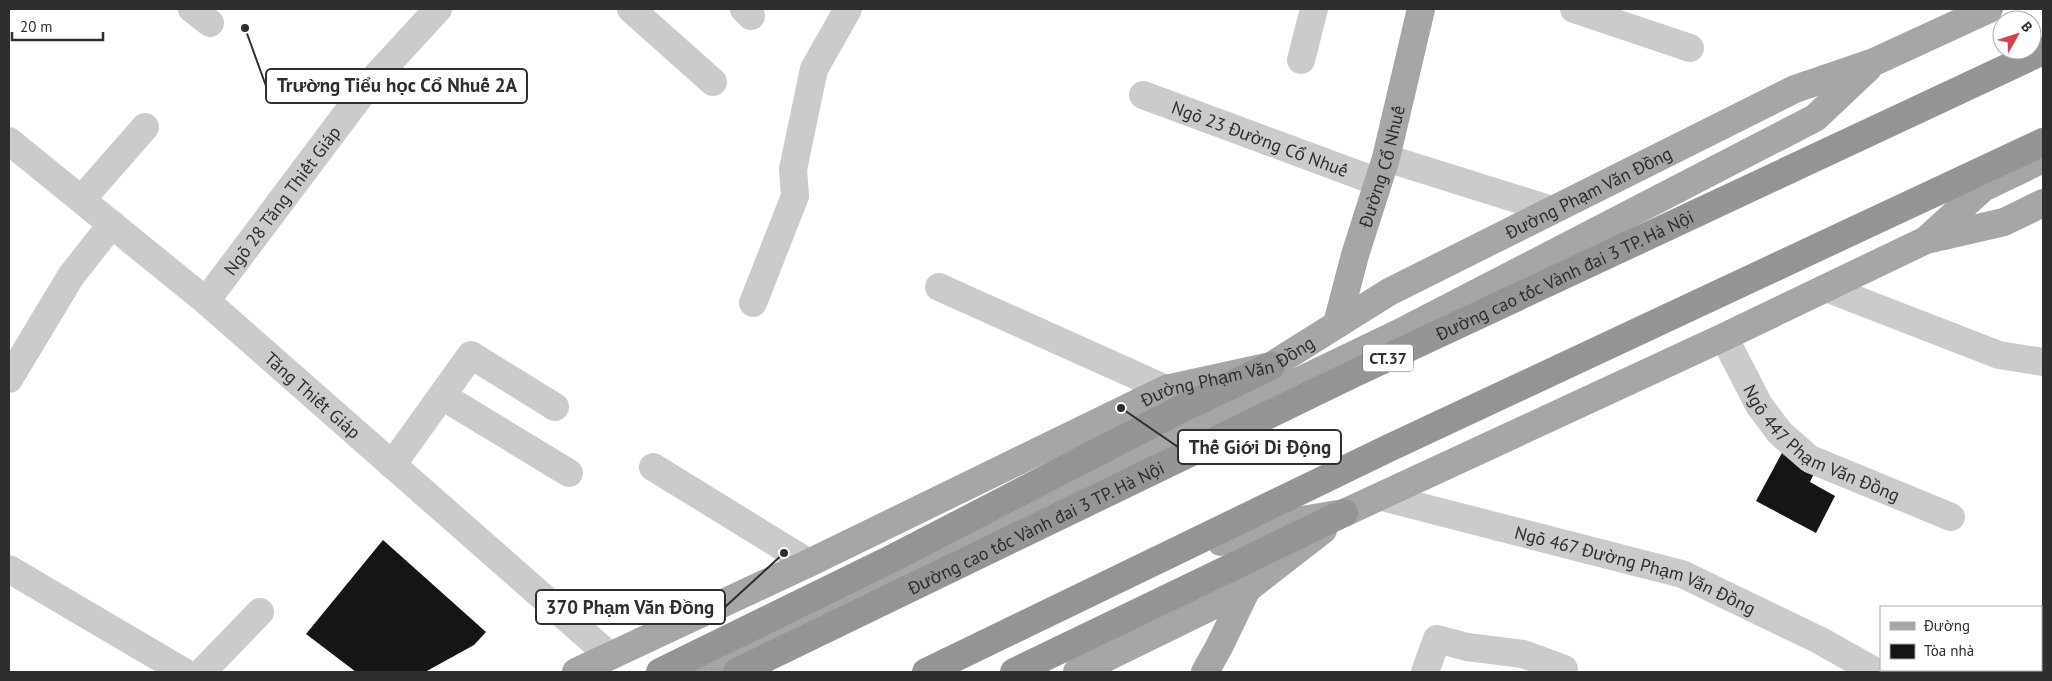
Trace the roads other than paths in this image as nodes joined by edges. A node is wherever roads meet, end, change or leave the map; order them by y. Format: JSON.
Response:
{"nodes":[{"id":1,"x":438,"y":9,"type":"edge"},
{"id":2,"x":631,"y":9,"type":"edge"},
{"id":3,"x":848,"y":9,"type":"edge"},
{"id":4,"x":1314,"y":9,"type":"edge"},
{"id":5,"x":1421,"y":9,"type":"edge"},
{"id":6,"x":1574,"y":9,"type":"edge"},
{"id":7,"x":1989,"y":9,"type":"edge"},
{"id":8,"x":1690,"y":48,"type":"dead end"},
{"id":9,"x":2043,"y":51,"type":"edge"},
{"id":10,"x":1301,"y":60,"type":"dead end"},
{"id":11,"x":1874,"y":62,"type":"junction"},
{"id":12,"x":713,"y":82,"type":"dead end"},
{"id":13,"x":1143,"y":95,"type":"dead end"},
{"id":14,"x":145,"y":127,"type":"dead end"},
{"id":15,"x":9,"y":141,"type":"edge"},
{"id":16,"x":2043,"y":142,"type":"edge"},
{"id":17,"x":2043,"y":159,"type":"edge"},
{"id":18,"x":1382,"y":170,"type":"junction"},
{"id":19,"x":82,"y":200,"type":"junction"},
{"id":20,"x":2043,"y":203,"type":"edge"},
{"id":21,"x":1552,"y":210,"type":"junction"},
{"id":22,"x":112,"y":224,"type":"junction"},
{"id":23,"x":1926,"y":240,"type":"junction"},
{"id":24,"x":939,"y":286,"type":"dead end"},
{"id":25,"x":1826,"y":288,"type":"junction"},
{"id":26,"x":206,"y":301,"type":"junction"},
{"id":27,"x":753,"y":303,"type":"dead end"},
{"id":28,"x":1337,"y":324,"type":"junction"},
{"id":29,"x":1724,"y":337,"type":"junction"},
{"id":30,"x":2043,"y":362,"type":"edge"},
{"id":31,"x":1271,"y":366,"type":"junction"},
{"id":32,"x":9,"y":379,"type":"edge"},
{"id":33,"x":1166,"y":389,"type":"junction"},
{"id":34,"x":442,"y":396,"type":"junction"},
{"id":35,"x":555,"y":407,"type":"dead end"},
{"id":36,"x":392,"y":465,"type":"junction"},
{"id":37,"x":652,"y":467,"type":"dead end"},
{"id":38,"x":569,"y":473,"type":"dead end"},
{"id":39,"x":1382,"y":497,"type":"junction"},
{"id":40,"x":1344,"y":513,"type":"junction"},
{"id":41,"x":1951,"y":517,"type":"dead end"},
{"id":42,"x":809,"y":562,"type":"junction"},
{"id":43,"x":9,"y":569,"type":"edge"},
{"id":44,"x":1247,"y":589,"type":"junction"},
{"id":45,"x":260,"y":612,"type":"dead end"},
{"id":46,"x":610,"y":656,"type":"junction"},
{"id":47,"x":184,"y":672,"type":"edge"},
{"id":48,"x":202,"y":672,"type":"edge"},
{"id":49,"x":576,"y":672,"type":"edge"},
{"id":50,"x":660,"y":672,"type":"edge"},
{"id":51,"x":694,"y":672,"type":"edge"},
{"id":52,"x":737,"y":672,"type":"edge"},
{"id":53,"x":926,"y":672,"type":"edge"},
{"id":54,"x":952,"y":672,"type":"edge"},
{"id":55,"x":1014,"y":672,"type":"edge"},
{"id":56,"x":1077,"y":672,"type":"edge"},
{"id":57,"x":1205,"y":672,"type":"edge"},
{"id":58,"x":1425,"y":672,"type":"edge"},
{"id":59,"x":1563,"y":672,"type":"edge"},
{"id":60,"x":1876,"y":672,"type":"edge"}],
"edges":[{"from":1,"to":26,"type":"street","name":"Ngõ 28 Tăng Thiết Giáp"},
{"from":2,"to":12,"type":"street"},
{"from":3,"to":27,"type":"street"},
{"from":4,"to":10,"type":"street"},
{"from":5,"to":18,"type":"main road","name":"Đường Cổ Nhuế"},
{"from":6,"to":8,"type":"street"},
{"from":7,"to":11,"type":"main road","name":"Đường Phạm Văn Đồng"},
{"from":9,"to":52,"type":"highway","name":"Đường cao tốc Vành đai 3 TP. Hà Nội","number":"CT.37"},
{"from":11,"to":21,"type":"main road","name":"Đường Phạm Văn Đồng"},
{"from":11,"to":51,"type":"main road","name":"Đường Phạm Văn Đồng"},
{"from":13,"to":18,"type":"street","name":"Ngõ 23 Đường Cổ Nhuế"},
{"from":14,"to":19,"type":"street"},
{"from":15,"to":19,"type":"street","name":"Tăng Thiết Giáp"},
{"from":16,"to":53,"type":"highway"},
{"from":17,"to":23,"type":"main road"},
{"from":18,"to":21,"type":"street","name":"Ngõ 23 Đường Cổ Nhuế"},
{"from":18,"to":28,"type":"main road","name":"Đường Cổ Nhuế"},
{"from":19,"to":22,"type":"street","name":"Tăng Thiết Giáp"},
{"from":20,"to":23,"type":"main road"},
{"from":21,"to":28,"type":"main road","name":"Đường Phạm Văn Đồng"},
{"from":22,"to":26,"type":"street","name":"Tăng Thiết Giáp"},
{"from":22,"to":32,"type":"street"},
{"from":23,"to":25,"type":"main road"},
{"from":24,"to":33,"type":"street"},
{"from":25,"to":29,"type":"main road"},
{"from":25,"to":30,"type":"street"},
{"from":26,"to":36,"type":"street","name":"Tăng Thiết Giáp"},
{"from":28,"to":31,"type":"main road","name":"Đường Phạm Văn Đồng"},
{"from":29,"to":39,"type":"main road"},
{"from":29,"to":41,"type":"street","name":"Ngõ 447 Phạm Văn Đồng"},
{"from":31,"to":33,"type":"main road","name":"Đường Phạm Văn Đồng"},
{"from":31,"to":50,"type":"highway"},
{"from":33,"to":42,"type":"main road","name":"Đường Phạm Văn Đồng"},
{"from":34,"to":35,"type":"street"},
{"from":34,"to":36,"type":"street"},
{"from":34,"to":38,"type":"street"},
{"from":36,"to":46,"type":"street","name":"Tăng Thiết Giáp"},
{"from":37,"to":42,"type":"street"},
{"from":39,"to":40,"type":"main road"},
{"from":39,"to":60,"type":"street","name":"Ngõ 467 Đường Phạm Văn Đồng"},
{"from":40,"to":44,"type":"main road"},
{"from":40,"to":54,"type":"main road"},
{"from":40,"to":55,"type":"highway"},
{"from":42,"to":46,"type":"main road","name":"Đường Phạm Văn Đồng"},
{"from":43,"to":47,"type":"street"},
{"from":44,"to":56,"type":"main road"},
{"from":44,"to":57,"type":"main road"},
{"from":45,"to":48,"type":"street"},
{"from":46,"to":49,"type":"main road","name":"Đường Phạm Văn Đồng"},
{"from":58,"to":59,"type":"street"}]}
